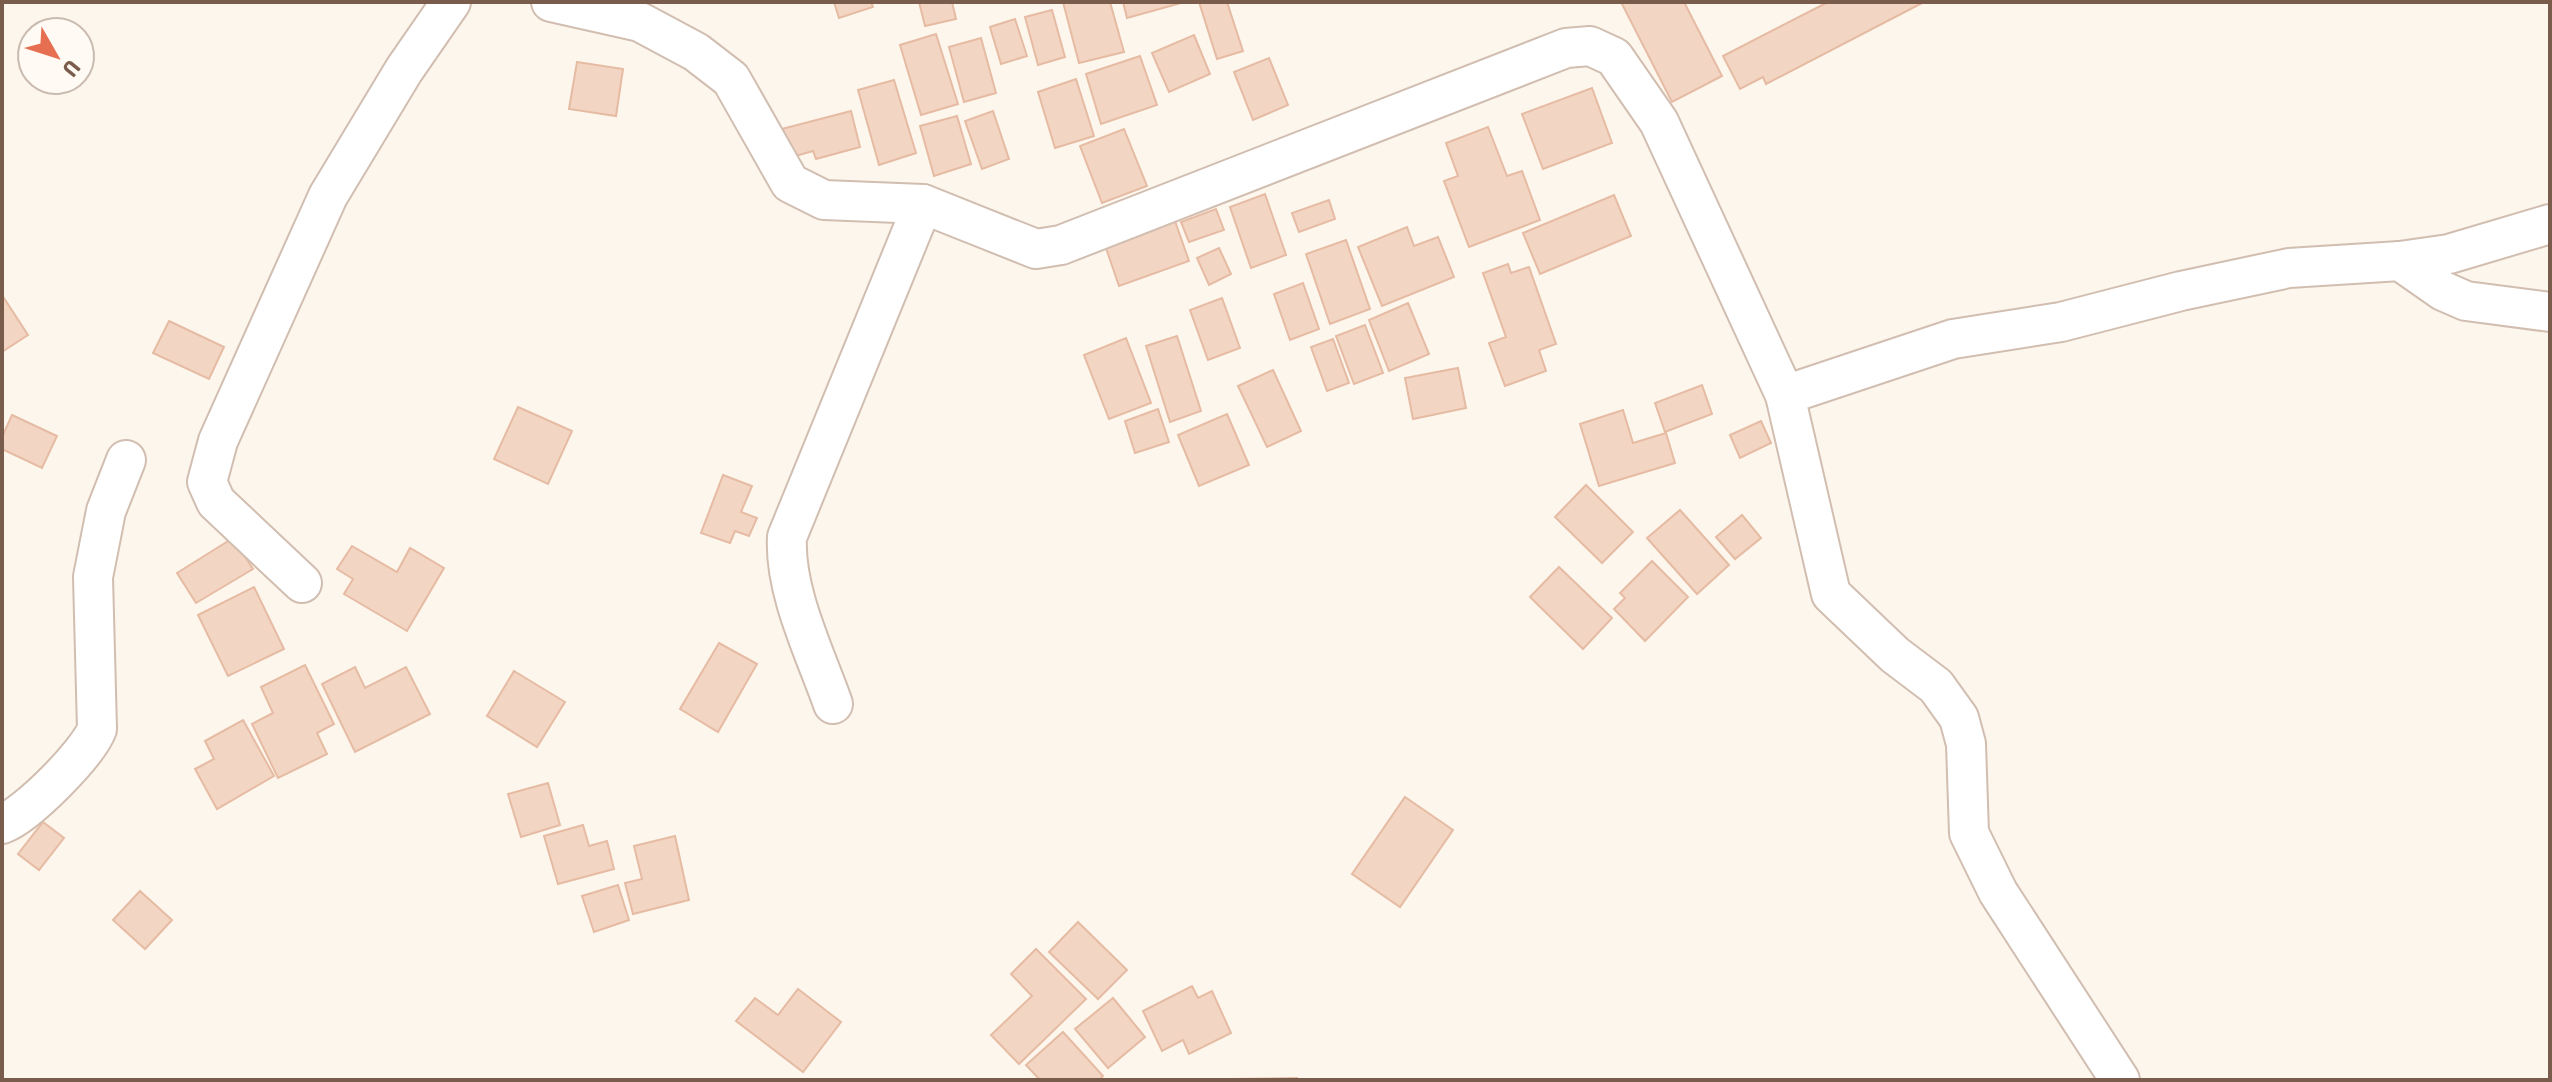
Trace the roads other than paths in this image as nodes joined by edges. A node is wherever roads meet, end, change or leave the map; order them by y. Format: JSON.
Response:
{"nodes":[{"id":1,"x":451,"y":2,"type":"edge"},
{"id":2,"x":551,"y":2,"type":"edge"},
{"id":3,"x":923,"y":204,"type":"junction"},
{"id":4,"x":2550,"y":224,"type":"edge"},
{"id":5,"x":2400,"y":261,"type":"junction"},
{"id":6,"x":2550,"y":312,"type":"edge"},
{"id":7,"x":1785,"y":395,"type":"junction"},
{"id":8,"x":126,"y":460,"type":"dead end"},
{"id":9,"x":302,"y":583,"type":"dead end"},
{"id":10,"x":833,"y":704,"type":"dead end"},
{"id":11,"x":2,"y":824,"type":"edge"},
{"id":12,"x":2120,"y":1080,"type":"edge"}],
"edges":[{"from":1,"to":9,"type":"street"},
{"from":2,"to":3,"type":"street"},
{"from":3,"to":7,"type":"street"},
{"from":3,"to":10,"type":"street"},
{"from":4,"to":5,"type":"street"},
{"from":5,"to":6,"type":"street"},
{"from":5,"to":7,"type":"street"},
{"from":7,"to":12,"type":"street"},
{"from":8,"to":11,"type":"street"}]}
